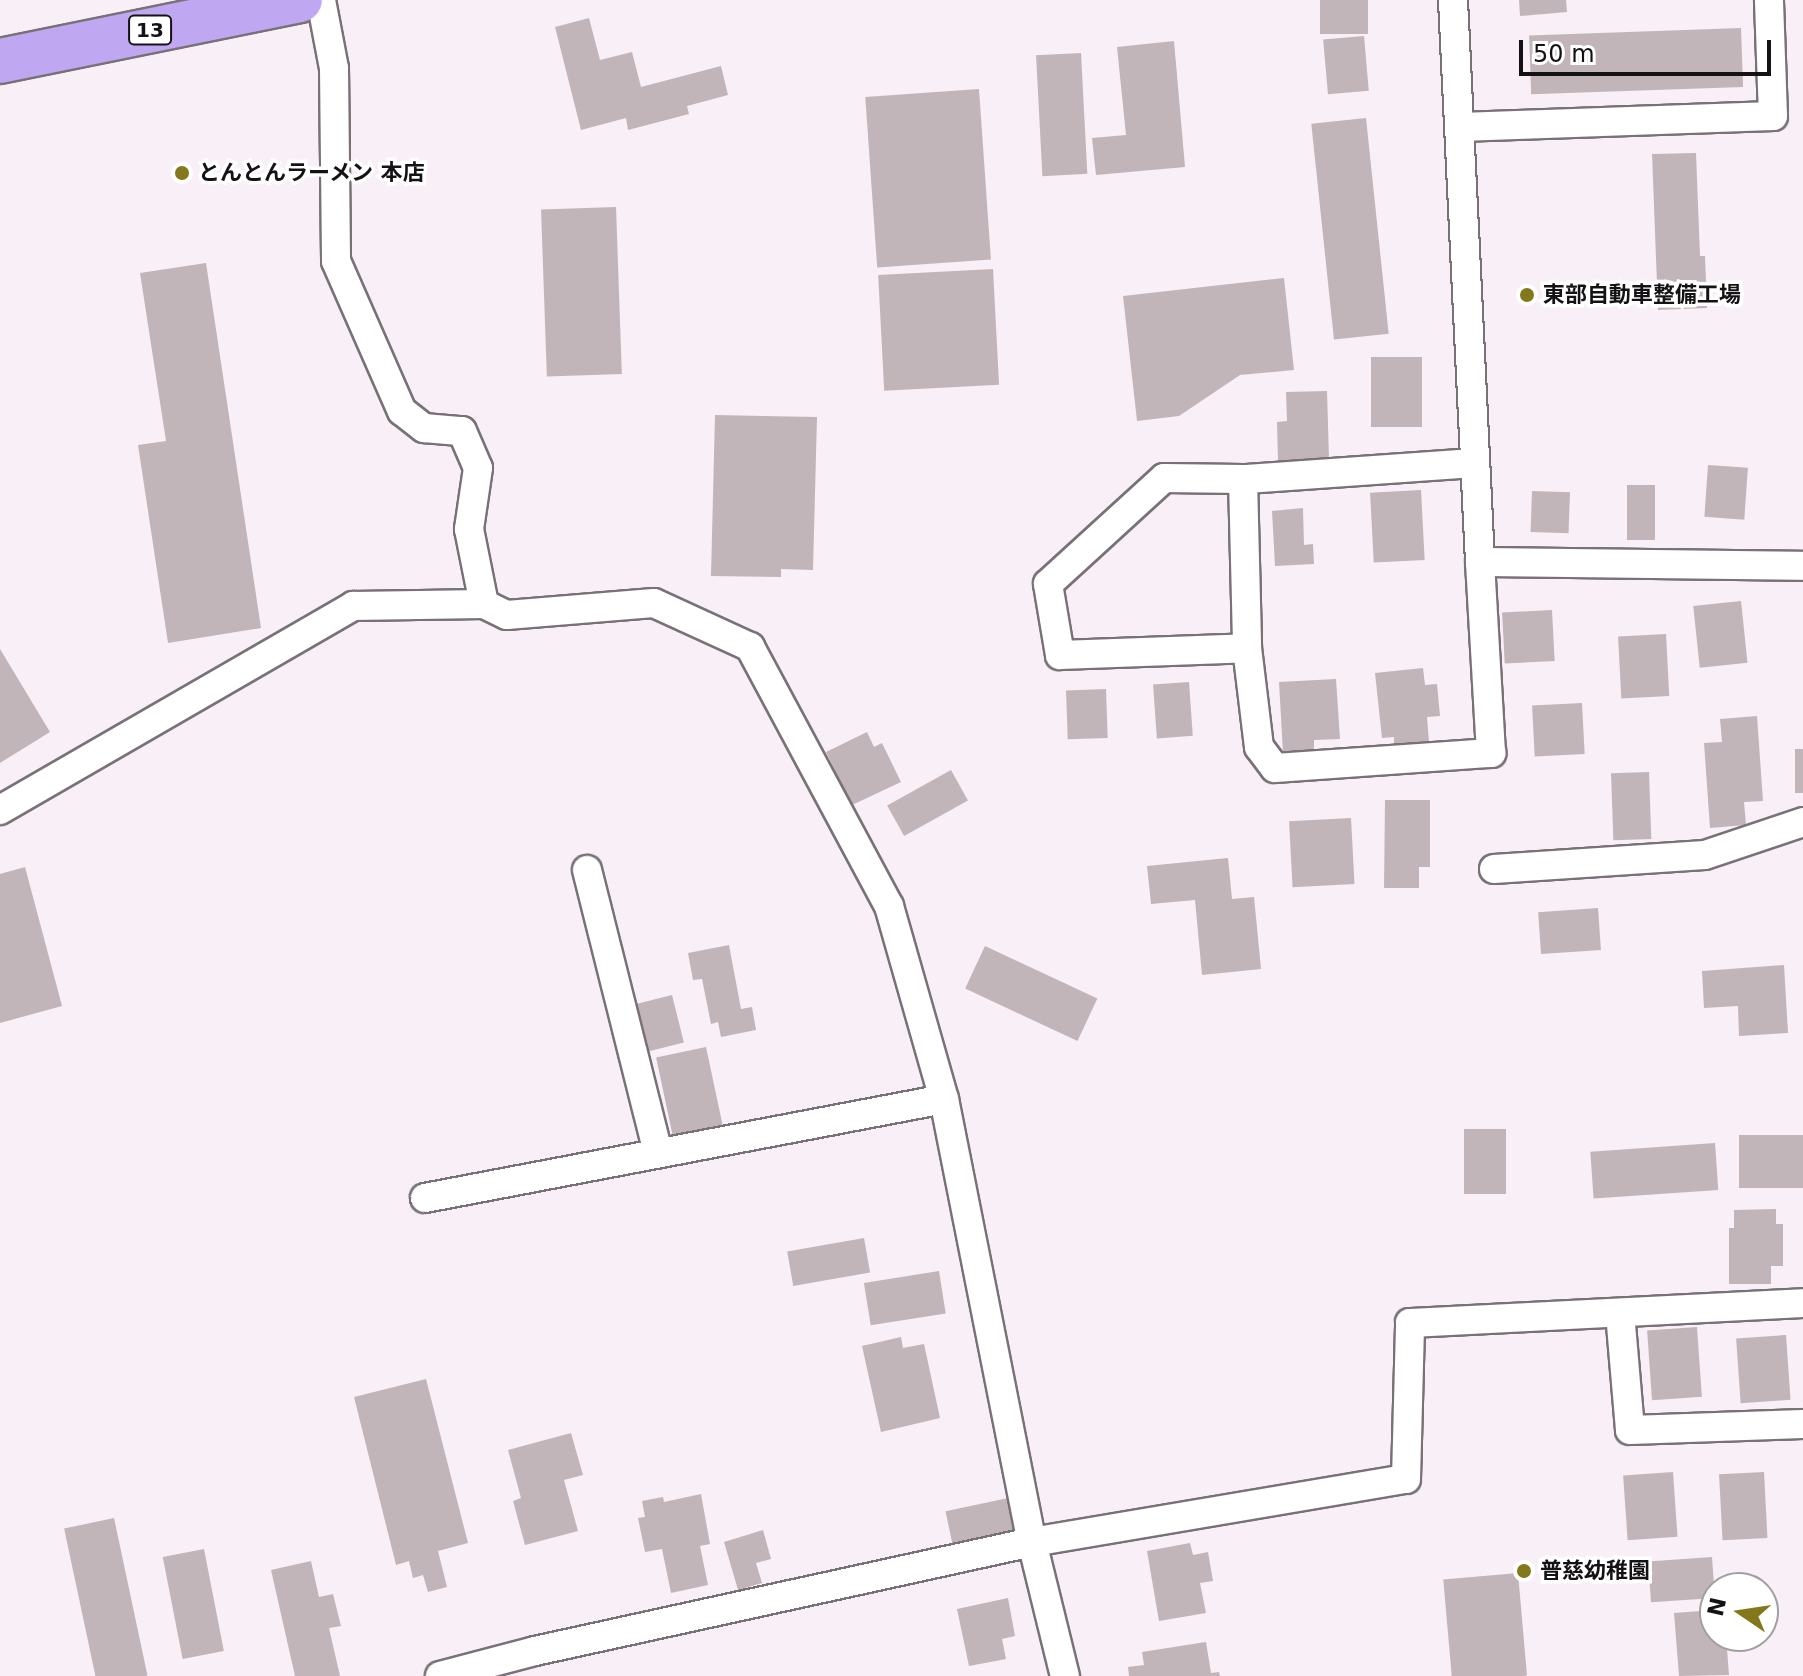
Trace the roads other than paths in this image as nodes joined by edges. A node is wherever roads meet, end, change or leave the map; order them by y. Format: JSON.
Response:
{"nodes":[{"id":1,"x":300,"y":0,"type":"edge"},
{"id":2,"x":321,"y":0,"type":"edge"},
{"id":3,"x":1453,"y":0,"type":"edge"},
{"id":4,"x":1769,"y":0,"type":"edge"},
{"id":5,"x":0,"y":61,"type":"edge"},
{"id":6,"x":1460,"y":127,"type":"junction"},
{"id":7,"x":1474,"y":463,"type":"junction"},
{"id":8,"x":1243,"y":479,"type":"junction"},
{"id":9,"x":1480,"y":562,"type":"junction"},
{"id":10,"x":1803,"y":566,"type":"edge"},
{"id":11,"x":484,"y":604,"type":"junction"},
{"id":12,"x":1247,"y":648,"type":"junction"},
{"id":13,"x":0,"y":810,"type":"edge"},
{"id":14,"x":1803,"y":822,"type":"edge"},
{"id":15,"x":1494,"y":869,"type":"dead end"},
{"id":16,"x":587,"y":870,"type":"dead end"},
{"id":17,"x":944,"y":1099,"type":"junction"},
{"id":18,"x":658,"y":1153,"type":"junction"},
{"id":19,"x":425,"y":1198,"type":"dead end"},
{"id":20,"x":1803,"y":1303,"type":"edge"},
{"id":21,"x":1620,"y":1313,"type":"junction"},
{"id":22,"x":1803,"y":1424,"type":"edge"},
{"id":23,"x":1032,"y":1542,"type":"junction"},
{"id":24,"x":440,"y":1676,"type":"edge"},
{"id":25,"x":1065,"y":1676,"type":"edge"}],
"edges":[{"from":1,"to":5,"type":"highway","number":"13"},
{"from":2,"to":11,"type":"street"},
{"from":3,"to":6,"type":"street"},
{"from":4,"to":6,"type":"street"},
{"from":6,"to":7,"type":"street"},
{"from":7,"to":8,"type":"street"},
{"from":7,"to":9,"type":"street"},
{"from":8,"to":12,"type":"street"},
{"from":8,"to":12,"type":"street"},
{"from":9,"to":10,"type":"street"},
{"from":9,"to":12,"type":"street"},
{"from":11,"to":13,"type":"street"},
{"from":11,"to":17,"type":"street"},
{"from":14,"to":15,"type":"street"},
{"from":16,"to":18,"type":"street"},
{"from":17,"to":18,"type":"street"},
{"from":17,"to":23,"type":"street"},
{"from":18,"to":19,"type":"street"},
{"from":20,"to":21,"type":"street"},
{"from":21,"to":22,"type":"street"},
{"from":21,"to":23,"type":"street"},
{"from":23,"to":24,"type":"street"},
{"from":23,"to":25,"type":"street"}]}
